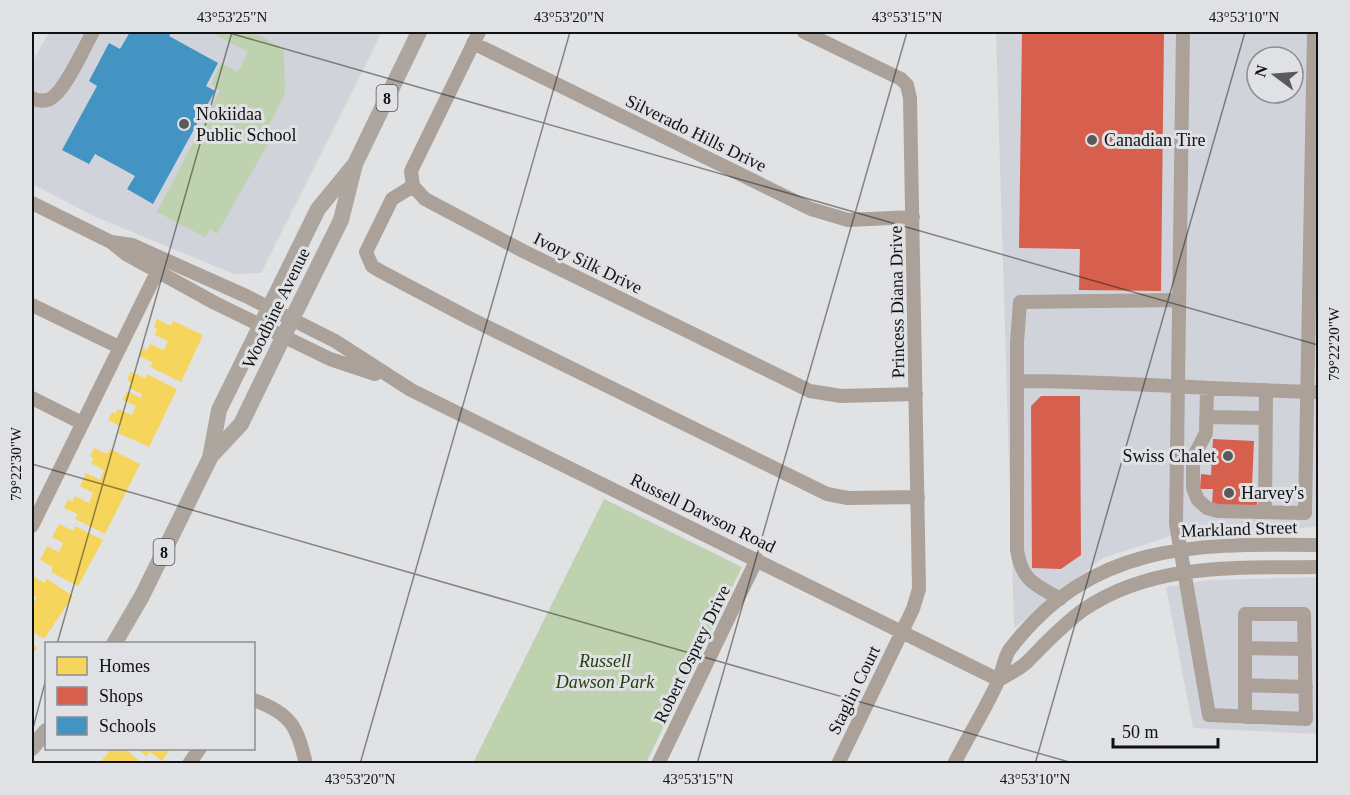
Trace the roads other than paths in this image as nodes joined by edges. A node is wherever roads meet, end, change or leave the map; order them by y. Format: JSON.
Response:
{"nodes":[{"id":1,"x":93,"y":32,"type":"edge"},
{"id":2,"x":419,"y":32,"type":"edge"},
{"id":3,"x":804,"y":32,"type":"edge"},
{"id":4,"x":1184,"y":32,"type":"edge"},
{"id":5,"x":1314,"y":32,"type":"edge"},
{"id":6,"x":476,"y":37,"type":"edge"},
{"id":7,"x":32,"y":98,"type":"edge"},
{"id":8,"x":354,"y":164,"type":"junction"},
{"id":9,"x":413,"y":186,"type":"junction"},
{"id":10,"x":32,"y":203,"type":"edge"},
{"id":11,"x":913,"y":217,"type":"junction"},
{"id":12,"x":111,"y":242,"type":"junction"},
{"id":13,"x":157,"y":272,"type":"junction"},
{"id":14,"x":1179,"y":300,"type":"junction"},
{"id":15,"x":32,"y":305,"type":"edge"},
{"id":16,"x":270,"y":308,"type":"junction"},
{"id":17,"x":292,"y":320,"type":"junction"},
{"id":18,"x":261,"y":326,"type":"junction"},
{"id":19,"x":284,"y":336,"type":"junction"},
{"id":20,"x":119,"y":347,"type":"junction"},
{"id":21,"x":391,"y":379,"type":"junction"},
{"id":22,"x":1017,"y":381,"type":"junction"},
{"id":23,"x":1178,"y":388,"type":"junction"},
{"id":24,"x":1207,"y":388,"type":"junction"},
{"id":25,"x":1266,"y":390,"type":"junction"},
{"id":26,"x":1313,"y":392,"type":"edge"},
{"id":27,"x":916,"y":394,"type":"junction"},
{"id":28,"x":32,"y":398,"type":"edge"},
{"id":29,"x":1206,"y":417,"type":"junction"},
{"id":30,"x":1266,"y":418,"type":"junction"},
{"id":31,"x":82,"y":423,"type":"junction"},
{"id":32,"x":210,"y":458,"type":"junction"},
{"id":33,"x":918,"y":497,"type":"junction"},
{"id":34,"x":1265,"y":512,"type":"junction"},
{"id":35,"x":32,"y":526,"type":"edge"},
{"id":36,"x":1318,"y":545,"type":"edge"},
{"id":37,"x":1181,"y":549,"type":"junction"},
{"id":38,"x":756,"y":560,"type":"junction"},
{"id":39,"x":1318,"y":567,"type":"edge"},
{"id":40,"x":1184,"y":572,"type":"junction"},
{"id":41,"x":1060,"y":599,"type":"junction"},
{"id":42,"x":902,"y":632,"type":"junction"},
{"id":43,"x":115,"y":642,"type":"edge"},
{"id":44,"x":1245,"y":648,"type":"junction"},
{"id":45,"x":1305,"y":649,"type":"junction"},
{"id":46,"x":999,"y":680,"type":"junction"},
{"id":47,"x":1245,"y":685,"type":"junction"},
{"id":48,"x":1306,"y":687,"type":"junction"},
{"id":49,"x":255,"y":701,"type":"edge"},
{"id":50,"x":1245,"y":717,"type":"junction"},
{"id":51,"x":45,"y":732,"type":"edge"},
{"id":52,"x":32,"y":748,"type":"edge"},
{"id":53,"x":199,"y":750,"type":"edge"},
{"id":54,"x":189,"y":764,"type":"edge"},
{"id":55,"x":306,"y":764,"type":"edge"},
{"id":56,"x":658,"y":764,"type":"edge"},
{"id":57,"x":838,"y":764,"type":"edge"},
{"id":58,"x":954,"y":764,"type":"edge"}],
"edges":[{"from":1,"to":7,"type":"street"},
{"from":2,"to":8,"type":"main road","name":"Woodbine Avenue","number":"8"},
{"from":3,"to":11,"type":"street","name":"Princess Diana Drive"},
{"from":4,"to":14,"type":"street"},
{"from":5,"to":26,"type":"street"},
{"from":6,"to":9,"type":"street"},
{"from":6,"to":11,"type":"street","name":"Silverado Hills Drive"},
{"from":8,"to":16,"type":"main road","name":"Woodbine Avenue","number":"8"},
{"from":8,"to":17,"type":"main road","name":"Woodbine Avenue","number":"8"},
{"from":9,"to":27,"type":"street","name":"Ivory Silk Drive"},
{"from":9,"to":33,"type":"street"},
{"from":10,"to":12,"type":"street","name":"Russell Dawson Road"},
{"from":11,"to":27,"type":"street","name":"Princess Diana Drive"},
{"from":12,"to":13,"type":"street","name":"Russell Dawson Road"},
{"from":12,"to":16,"type":"street","name":"Russell Dawson Road"},
{"from":13,"to":18,"type":"street","name":"Russell Dawson Road"},
{"from":13,"to":20,"type":"street"},
{"from":14,"to":22,"type":"street"},
{"from":14,"to":23,"type":"street"},
{"from":15,"to":20,"type":"street"},
{"from":16,"to":17,"type":"street","name":"Russell Dawson Road"},
{"from":16,"to":18,"type":"main road","name":"Woodbine Avenue","number":"8"},
{"from":17,"to":19,"type":"main road","name":"Woodbine Avenue","number":"8"},
{"from":17,"to":21,"type":"street","name":"Russell Dawson Road"},
{"from":18,"to":19,"type":"street","name":"Russell Dawson Road"},
{"from":18,"to":32,"type":"main road","name":"Woodbine Avenue","number":"8"},
{"from":19,"to":21,"type":"street","name":"Russell Dawson Road"},
{"from":19,"to":32,"type":"main road","name":"Woodbine Avenue","number":"8"},
{"from":20,"to":31,"type":"street"},
{"from":21,"to":38,"type":"street","name":"Russell Dawson Road"},
{"from":22,"to":23,"type":"street"},
{"from":22,"to":41,"type":"street"},
{"from":23,"to":24,"type":"street"},
{"from":23,"to":37,"type":"street"},
{"from":24,"to":25,"type":"street"},
{"from":24,"to":29,"type":"street"},
{"from":25,"to":26,"type":"street"},
{"from":25,"to":30,"type":"street"},
{"from":26,"to":34,"type":"street"},
{"from":27,"to":33,"type":"street","name":"Princess Diana Drive"},
{"from":28,"to":31,"type":"street"},
{"from":29,"to":30,"type":"street"},
{"from":29,"to":34,"type":"street"},
{"from":30,"to":34,"type":"street"},
{"from":31,"to":35,"type":"street"},
{"from":32,"to":43,"type":"main road","name":"Woodbine Avenue","number":"8"},
{"from":33,"to":42,"type":"street","name":"Princess Diana Drive"},
{"from":36,"to":37,"type":"street","name":"Markland Street"},
{"from":37,"to":40,"type":"street"},
{"from":37,"to":41,"type":"street","name":"Markland Street"},
{"from":38,"to":42,"type":"street","name":"Russell Dawson Road"},
{"from":38,"to":56,"type":"street","name":"Robert Osprey Drive"},
{"from":39,"to":40,"type":"street"},
{"from":40,"to":46,"type":"street"},
{"from":40,"to":50,"type":"street"},
{"from":41,"to":46,"type":"street","name":"Markland Street"},
{"from":42,"to":46,"type":"street","name":"Russell Dawson Road"},
{"from":42,"to":57,"type":"street","name":"Staglin Court"},
{"from":44,"to":45,"type":"street"},
{"from":44,"to":45,"type":"street"},
{"from":44,"to":47,"type":"street"},
{"from":45,"to":48,"type":"street"},
{"from":46,"to":58,"type":"street","name":"Markland Street"},
{"from":47,"to":48,"type":"street"},
{"from":47,"to":50,"type":"street"},
{"from":48,"to":50,"type":"street"},
{"from":49,"to":55,"type":"street"},
{"from":51,"to":52,"type":"main road"},
{"from":53,"to":54,"type":"street"}]}
